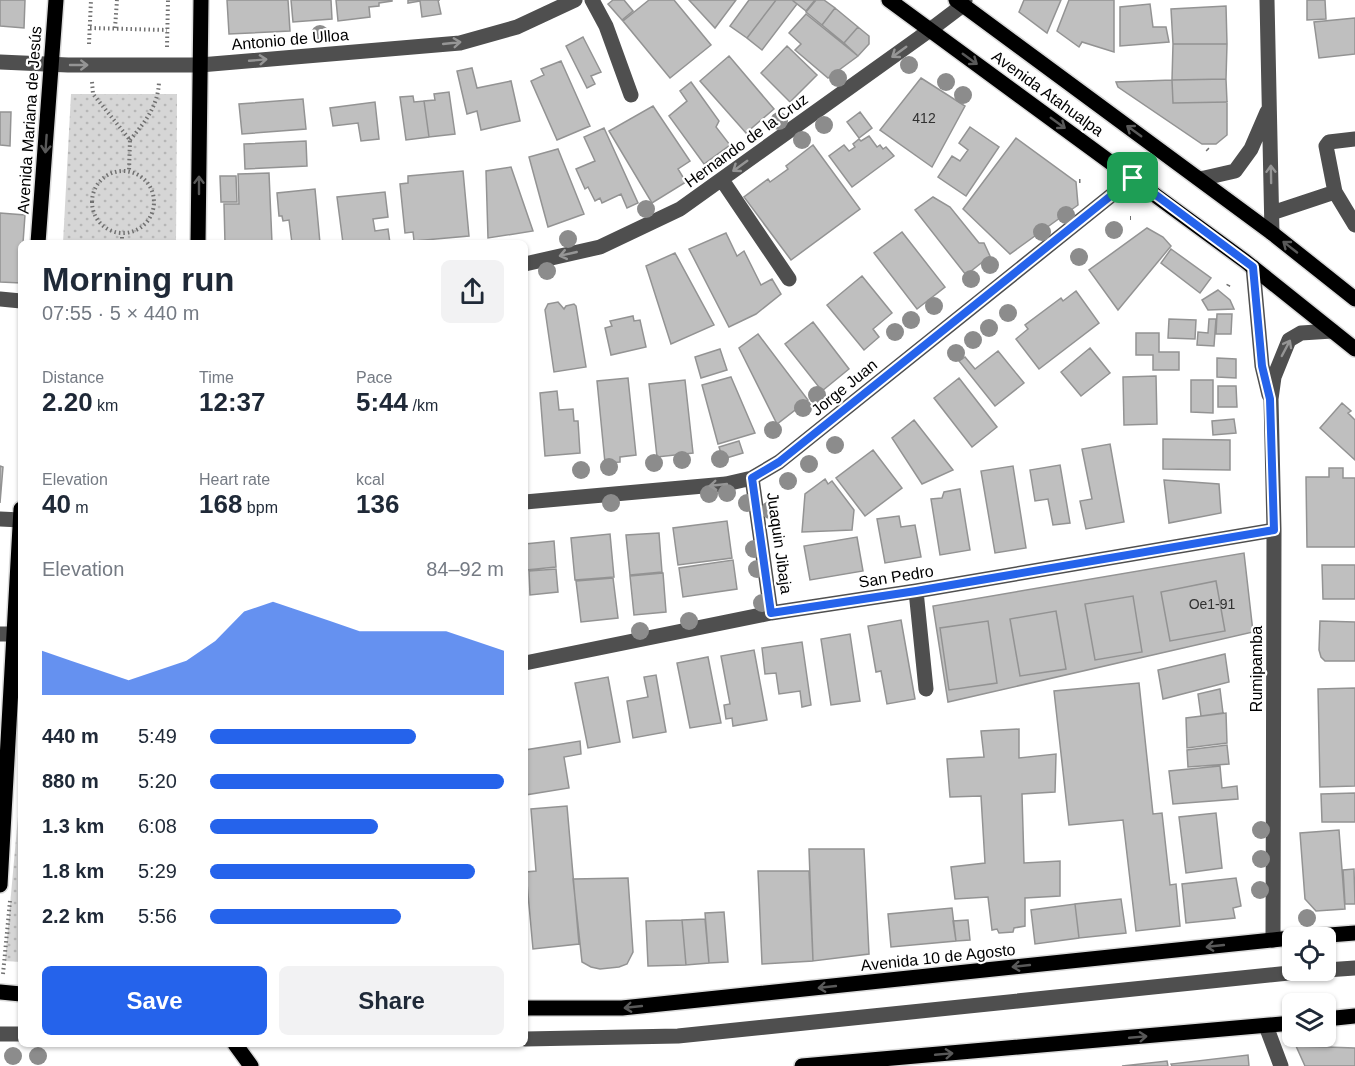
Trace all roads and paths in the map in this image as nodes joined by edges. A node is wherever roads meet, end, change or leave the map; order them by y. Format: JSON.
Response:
{"nodes":[{"id":1,"x":56,"y":0,"type":"edge"},
{"id":2,"x":91,"y":0,"type":"edge"},
{"id":3,"x":117,"y":0,"type":"edge"},
{"id":4,"x":168,"y":0,"type":"edge"},
{"id":5,"x":201,"y":0,"type":"edge"},
{"id":6,"x":575,"y":0,"type":"edge"},
{"id":7,"x":592,"y":0,"type":"edge"},
{"id":8,"x":889,"y":0,"type":"edge"},
{"id":9,"x":1267,"y":0,"type":"edge"},
{"id":10,"x":961,"y":2,"type":"edge"},
{"id":11,"x":90,"y":28,"type":"junction"},
{"id":12,"x":115,"y":28,"type":"junction"},
{"id":13,"x":167,"y":30,"type":"junction"},
{"id":14,"x":930,"y":30,"type":"junction"},
{"id":15,"x":89,"y":44,"type":"dead end"},
{"id":16,"x":167,"y":48,"type":"dead end"},
{"id":17,"x":0,"y":62,"type":"edge"},
{"id":18,"x":52,"y":65,"type":"junction"},
{"id":19,"x":200,"y":65,"type":"junction"},
{"id":20,"x":159,"y":75,"type":"dead end"},
{"id":21,"x":92,"y":76,"type":"dead end"},
{"id":22,"x":631,"y":95,"type":"dead end"},
{"id":23,"x":1270,"y":107,"type":"junction"},
{"id":24,"x":1355,"y":139,"type":"edge"},
{"id":25,"x":130,"y":140,"type":"junction"},
{"id":26,"x":129,"y":171,"type":"junction"},
{"id":27,"x":1133,"y":178,"type":"junction"},
{"id":28,"x":1200,"y":179,"type":"junction"},
{"id":29,"x":722,"y":180,"type":"junction"},
{"id":30,"x":1335,"y":192,"type":"junction"},
{"id":31,"x":1272,"y":213,"type":"junction"},
{"id":32,"x":1355,"y":225,"type":"edge"},
{"id":33,"x":1272,"y":233,"type":"junction"},
{"id":34,"x":122,"y":234,"type":"junction"},
{"id":35,"x":38,"y":240,"type":"edge"},
{"id":36,"x":122,"y":240,"type":"edge"},
{"id":37,"x":198,"y":240,"type":"edge"},
{"id":38,"x":528,"y":263,"type":"edge"},
{"id":39,"x":1253,"y":267,"type":"junction"},
{"id":40,"x":789,"y":279,"type":"dead end"},
{"id":41,"x":1336,"y":283,"type":"junction"},
{"id":42,"x":0,"y":299,"type":"edge"},
{"id":43,"x":1355,"y":299,"type":"edge"},
{"id":44,"x":18,"y":301,"type":"edge"},
{"id":45,"x":1355,"y":305,"type":"edge"},
{"id":46,"x":1346,"y":341,"type":"edge"},
{"id":47,"x":1270,"y":399,"type":"junction"},
{"id":48,"x":752,"y":478,"type":"junction"},
{"id":49,"x":528,"y":502,"type":"edge"},
{"id":50,"x":0,"y":519,"type":"edge"},
{"id":51,"x":18,"y":520,"type":"edge"},
{"id":52,"x":1274,"y":530,"type":"junction"},
{"id":53,"x":18,"y":544,"type":"edge"},
{"id":54,"x":916,"y":591,"type":"junction"},
{"id":55,"x":771,"y":613,"type":"junction"},
{"id":56,"x":7,"y":634,"type":"edge"},
{"id":57,"x":528,"y":662,"type":"edge"},
{"id":58,"x":926,"y":689,"type":"dead end"},
{"id":59,"x":0,"y":885,"type":"edge"},
{"id":60,"x":1355,"y":933,"type":"edge"},
{"id":61,"x":1273,"y":940,"type":"junction"},
{"id":62,"x":1355,"y":968,"type":"edge"},
{"id":63,"x":1336,"y":969,"type":"edge"},
{"id":64,"x":1282,"y":974,"type":"edge"},
{"id":65,"x":0,"y":992,"type":"edge"},
{"id":66,"x":18,"y":994,"type":"edge"},
{"id":67,"x":528,"y":1008,"type":"edge"},
{"id":68,"x":1355,"y":1016,"type":"edge"},
{"id":69,"x":1336,"y":1018,"type":"edge"},
{"id":70,"x":1282,"y":1024,"type":"edge"},
{"id":71,"x":1266,"y":1026,"type":"junction"},
{"id":72,"x":0,"y":1034,"type":"edge"},
{"id":73,"x":18,"y":1034,"type":"edge"},
{"id":74,"x":528,"y":1039,"type":"edge"},
{"id":75,"x":237,"y":1047,"type":"edge"},
{"id":76,"x":873,"y":1063,"type":"edge"},
{"id":77,"x":251,"y":1066,"type":"edge"},
{"id":78,"x":802,"y":1066,"type":"edge"},
{"id":79,"x":1281,"y":1066,"type":"edge"}],
"edges":[{"from":1,"to":18,"type":"main road","name":"Avenida Mariana de Jesús"},
{"from":2,"to":11,"type":"path"},
{"from":3,"to":12,"type":"path"},
{"from":4,"to":13,"type":"path"},
{"from":5,"to":19,"type":"main road"},
{"from":19,"to":6,"type":"street","name":"Antonio de Ulloa","one_way":true},
{"from":7,"to":22,"type":"street"},
{"from":8,"to":14,"type":"main road","name":"Avenida Atahualpa"},
{"from":9,"to":23,"type":"street"},
{"from":10,"to":14,"type":"street","name":"Hernando de la Cruz"},
{"from":28,"to":10,"type":"main road","name":"Avenida Atahualpa","one_way":true},
{"from":11,"to":12,"type":"path"},
{"from":11,"to":15,"type":"path"},
{"from":12,"to":13,"type":"path"},
{"from":13,"to":16,"type":"path"},
{"from":14,"to":27,"type":"main road","name":"Avenida Atahualpa","one_way":true},
{"from":14,"to":29,"type":"street","name":"Hernando de la Cruz","one_way":true},
{"from":17,"to":18,"type":"street","name":"Antonio de Ulloa"},
{"from":18,"to":19,"type":"street","name":"Antonio de Ulloa","one_way":true},
{"from":18,"to":35,"type":"main road","name":"Avenida Mariana de Jesús","one_way":true},
{"from":37,"to":19,"type":"main road","one_way":true},
{"from":20,"to":25,"type":"path"},
{"from":21,"to":25,"type":"path"},
{"from":23,"to":28,"type":"street"},
{"from":31,"to":23,"type":"street","one_way":true},
{"from":24,"to":30,"type":"street"},
{"from":25,"to":26,"type":"path"},
{"from":26,"to":34,"type":"path"},
{"from":26,"to":34,"type":"path"},
{"from":27,"to":39,"type":"main road","name":"Avenida Atahualpa"},
{"from":27,"to":48,"type":"street","name":"Jorge Juan"},
{"from":28,"to":33,"type":"main road","name":"Avenida Atahualpa"},
{"from":29,"to":38,"type":"street","name":"Hernando de la Cruz","one_way":true},
{"from":29,"to":40,"type":"street"},
{"from":30,"to":31,"type":"street"},
{"from":30,"to":32,"type":"street"},
{"from":31,"to":33,"type":"street"},
{"from":41,"to":33,"type":"main road","name":"Avenida Atahualpa","one_way":true},
{"from":34,"to":36,"type":"path"},
{"from":39,"to":46,"type":"main road","name":"Avenida Atahualpa"},
{"from":39,"to":47,"type":"street","name":"Rumipamba"},
{"from":41,"to":43,"type":"main road","name":"Avenida Atahualpa"},
{"from":41,"to":45,"type":"main road"},
{"from":42,"to":44,"type":"street"},
{"from":47,"to":46,"type":"street","name":"Rumipamba","one_way":true},
{"from":47,"to":52,"type":"street","name":"Rumipamba"},
{"from":48,"to":49,"type":"street","name":"Jorge Juan","one_way":true},
{"from":48,"to":55,"type":"street","name":"Juaquin Jibaja"},
{"from":50,"to":51,"type":"street"},
{"from":52,"to":54,"type":"street","name":"San Pedro"},
{"from":52,"to":61,"type":"street","name":"Rumipamba"},
{"from":53,"to":56,"type":"main road"},
{"from":54,"to":55,"type":"street","name":"San Pedro"},
{"from":54,"to":58,"type":"street"},
{"from":55,"to":57,"type":"street","name":"San Pedro"},
{"from":56,"to":59,"type":"main road"},
{"from":60,"to":61,"type":"main road","name":"Avenida 10 de Agosto"},
{"from":61,"to":67,"type":"main road","name":"Avenida 10 de Agosto","one_way":true},
{"from":62,"to":63,"type":"street"},
{"from":64,"to":74,"type":"street"},
{"from":65,"to":66,"type":"main road"},
{"from":68,"to":69,"type":"main road"},
{"from":70,"to":71,"type":"main road"},
{"from":76,"to":71,"type":"main road","one_way":true},
{"from":71,"to":79,"type":"street"},
{"from":72,"to":73,"type":"street"},
{"from":75,"to":77,"type":"main road"},
{"from":76,"to":78,"type":"main road"}]}
